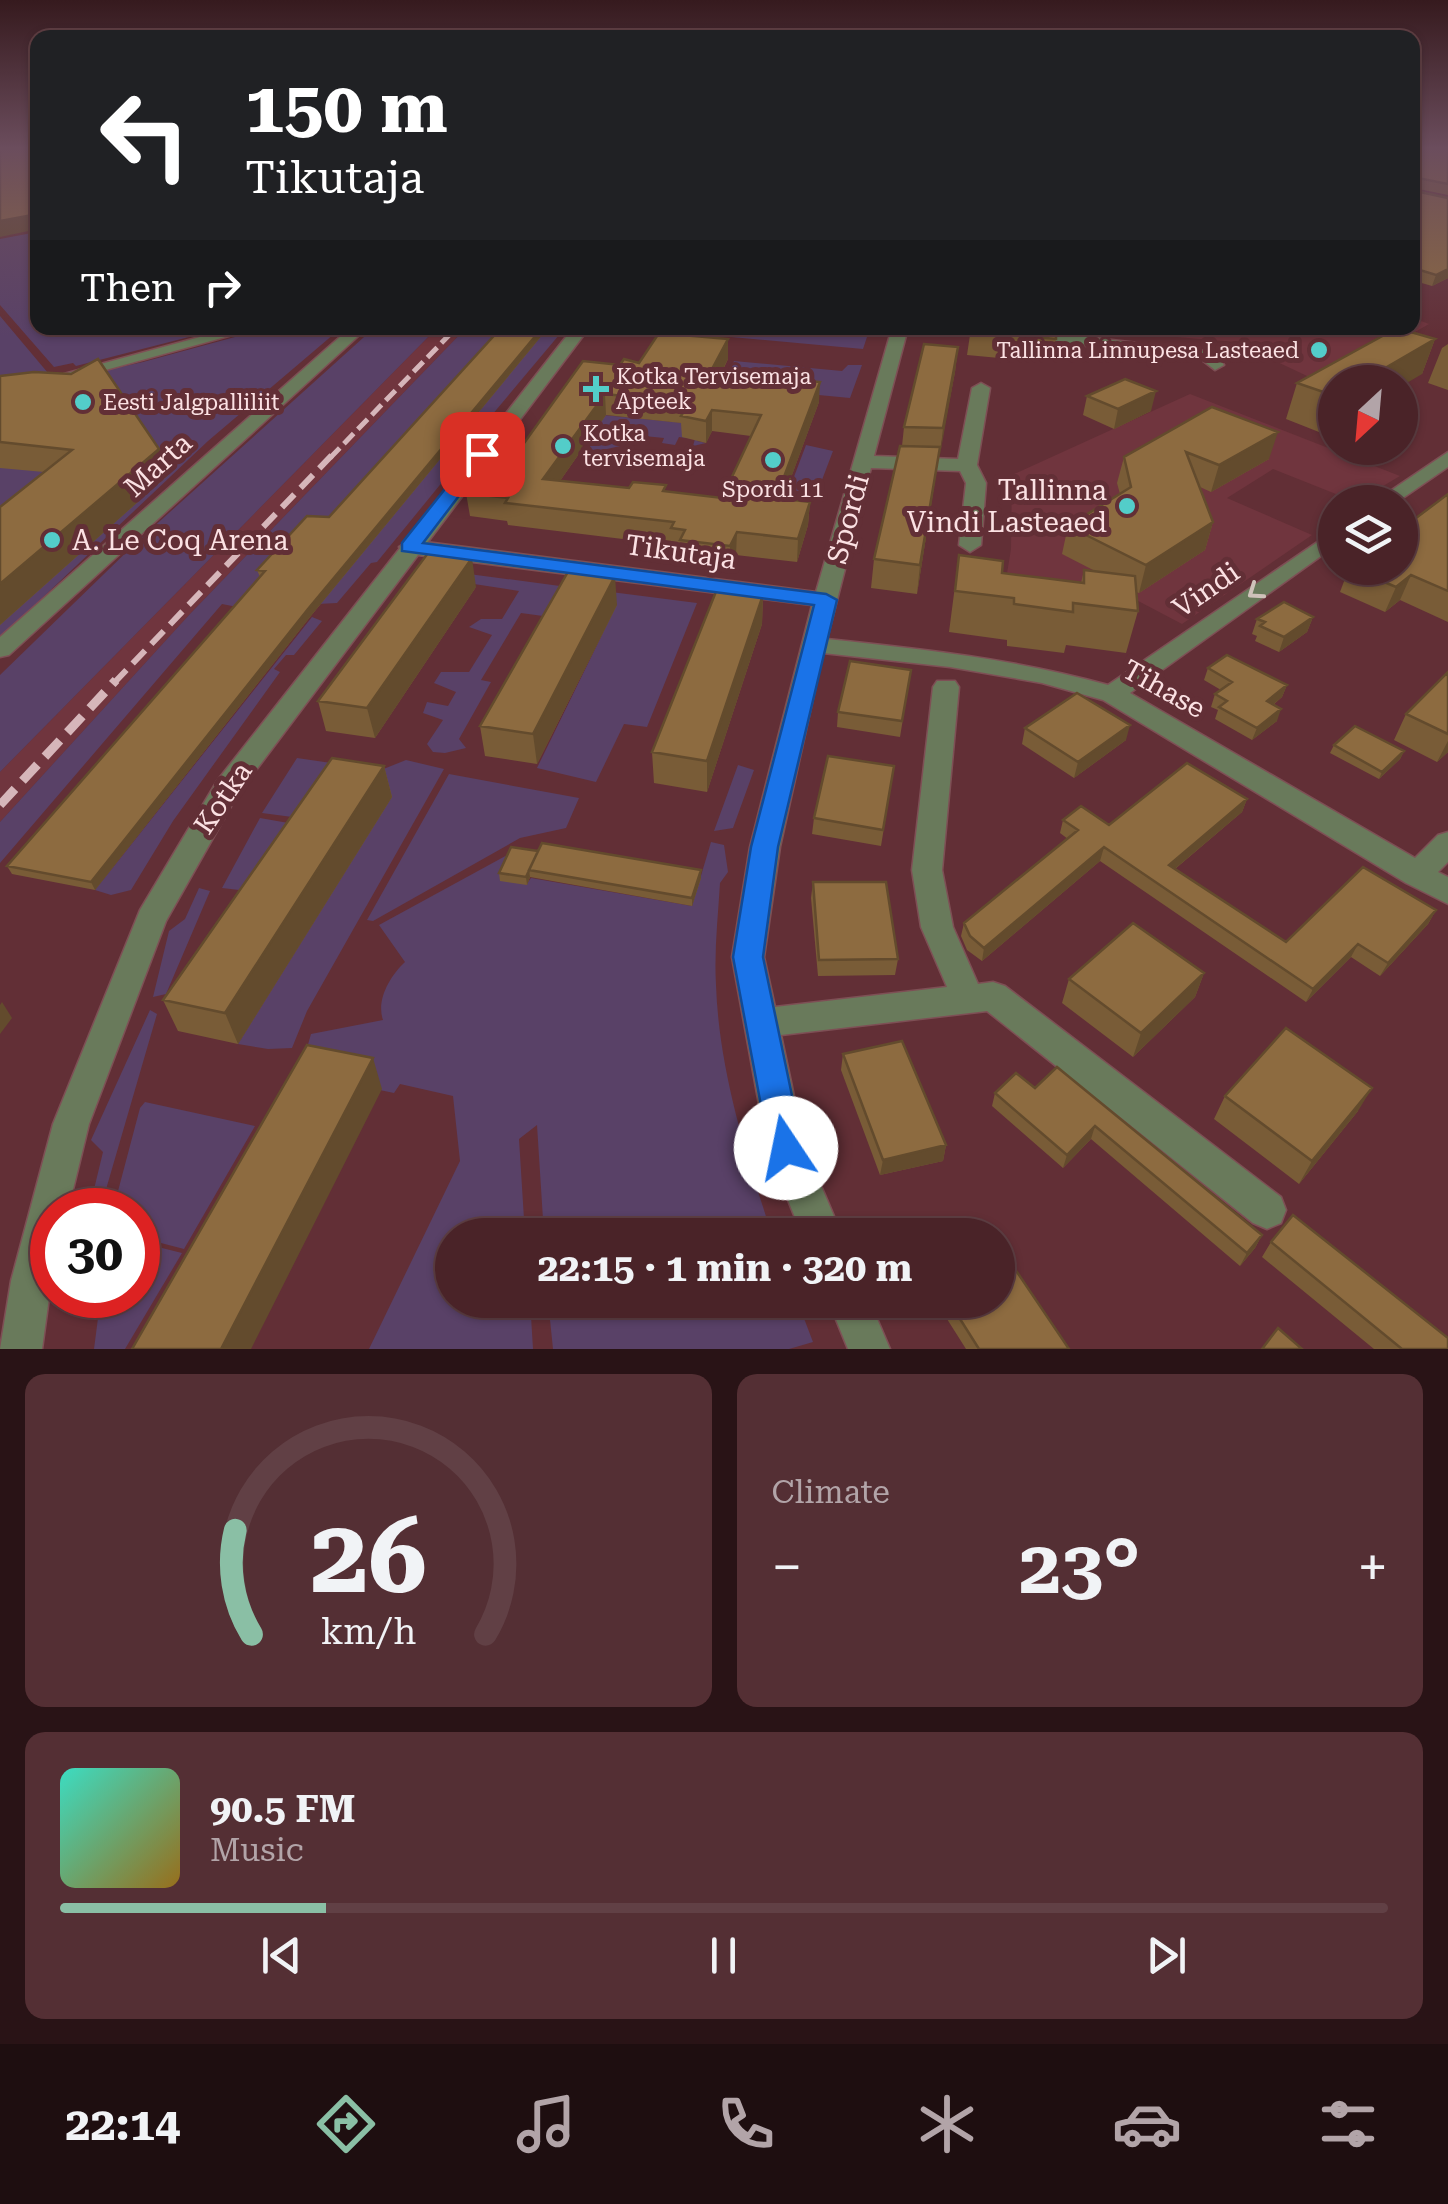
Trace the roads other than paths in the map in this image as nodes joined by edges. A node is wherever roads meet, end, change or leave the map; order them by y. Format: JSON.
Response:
{"nodes":[{"id":1,"x":223,"y":335,"type":"edge"},
{"id":2,"x":351,"y":335,"type":"edge"},
{"id":3,"x":576,"y":335,"type":"edge"},
{"id":4,"x":898,"y":335,"type":"edge"},
{"id":5,"x":1031,"y":335,"type":"edge"},
{"id":6,"x":1215,"y":365,"type":"dead end"},
{"id":7,"x":58,"y":378,"type":"edge"},
{"id":8,"x":981,"y":388,"type":"dead end"},
{"id":9,"x":1448,"y":458,"type":"edge"},
{"id":10,"x":863,"y":462,"type":"junction"},
{"id":11,"x":968,"y":466,"type":"junction"},
{"id":12,"x":1425,"y":474,"type":"junction"},
{"id":13,"x":1448,"y":481,"type":"edge"},
{"id":14,"x":1409,"y":485,"type":"edge"},
{"id":15,"x":970,"y":545,"type":"dead end"},
{"id":16,"x":410,"y":547,"type":"junction"},
{"id":17,"x":1318,"y":548,"type":"edge"},
{"id":18,"x":826,"y":600,"type":"junction"},
{"id":19,"x":814,"y":645,"type":"junction"},
{"id":20,"x":0,"y":650,"type":"edge"},
{"id":21,"x":946,"y":687,"type":"dead end"},
{"id":22,"x":1112,"y":694,"type":"junction"},
{"id":23,"x":1448,"y":844,"type":"edge"},
{"id":24,"x":1417,"y":875,"type":"junction"},
{"id":25,"x":1448,"y":892,"type":"edge"},
{"id":26,"x":968,"y":998,"type":"junction"},
{"id":27,"x":761,"y":1023,"type":"junction"},
{"id":28,"x":1267,"y":1210,"type":"dead end"},
{"id":29,"x":815,"y":1218,"type":"edge"},
{"id":30,"x":856,"y":1318,"type":"edge"},
{"id":31,"x":21,"y":1349,"type":"edge"},
{"id":32,"x":869,"y":1349,"type":"edge"}],
"edges":[{"from":1,"to":7,"type":"street"},
{"from":2,"to":20,"type":"street","name":"Marta"},
{"from":3,"to":16,"type":"street","name":"Kotka"},
{"from":4,"to":10,"type":"street","name":"Spordi"},
{"from":5,"to":6,"type":"street"},
{"from":8,"to":11,"type":"street"},
{"from":9,"to":12,"type":"street"},
{"from":10,"to":11,"type":"street"},
{"from":10,"to":18,"type":"street","name":"Spordi"},
{"from":11,"to":15,"type":"street"},
{"from":12,"to":13,"type":"street"},
{"from":12,"to":14,"type":"street"},
{"from":16,"to":18,"type":"street","name":"Tikutaja"},
{"from":16,"to":31,"type":"street","name":"Kotka"},
{"from":17,"to":22,"type":"street","name":"Vindi","one_way":true},
{"from":18,"to":19,"type":"street","name":"Spordi"},
{"from":19,"to":22,"type":"street","name":"Tihase"},
{"from":19,"to":27,"type":"street","name":"Spordi"},
{"from":21,"to":26,"type":"street"},
{"from":22,"to":24,"type":"street","name":"Tihase"},
{"from":23,"to":24,"type":"street"},
{"from":24,"to":25,"type":"street","name":"Tihase"},
{"from":26,"to":27,"type":"street"},
{"from":26,"to":28,"type":"street"},
{"from":27,"to":29,"type":"street","name":"Spordi"},
{"from":30,"to":32,"type":"street"}]}
